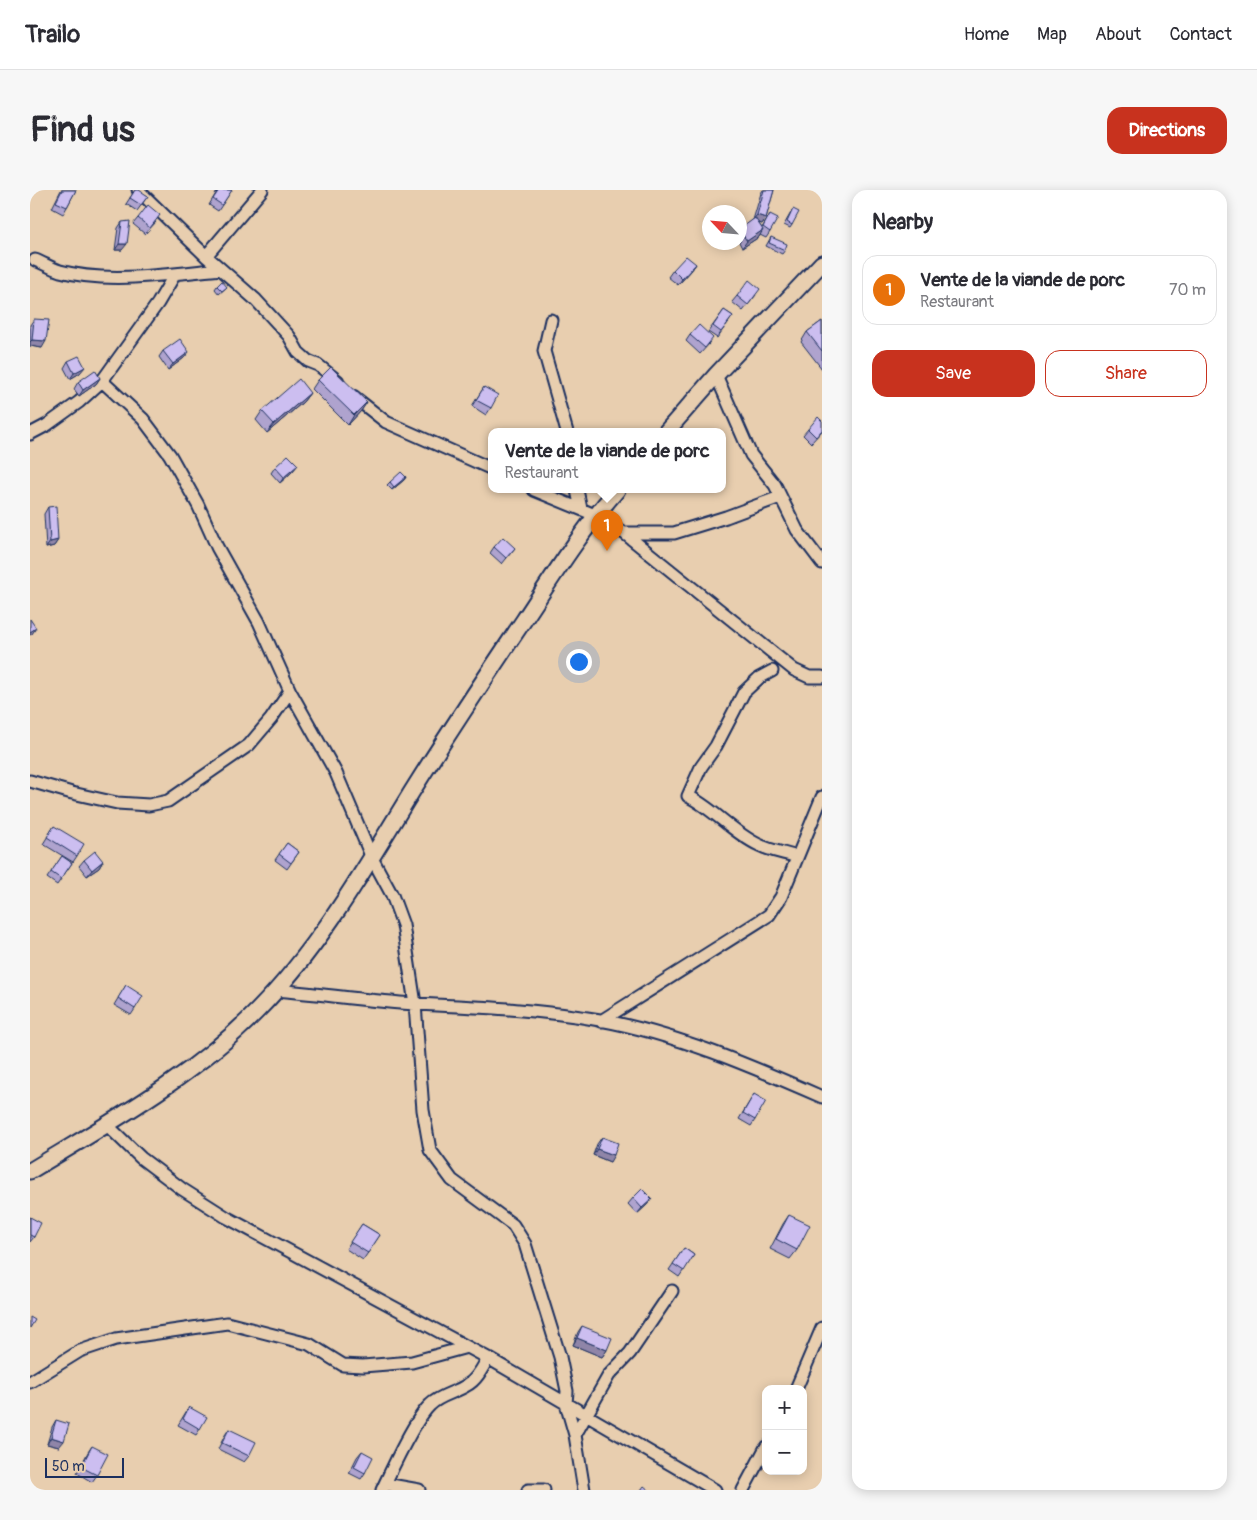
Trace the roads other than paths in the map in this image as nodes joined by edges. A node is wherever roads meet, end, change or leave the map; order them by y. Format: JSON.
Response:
{"nodes":[{"id":1,"x":138,"y":190,"type":"edge"},
{"id":2,"x":262,"y":190,"type":"edge"},
{"id":3,"x":206,"y":256,"type":"junction"},
{"id":4,"x":35,"y":260,"type":"dead end"},
{"id":5,"x":822,"y":263,"type":"edge"},
{"id":6,"x":221,"y":270,"type":"junction"},
{"id":7,"x":175,"y":274,"type":"junction"},
{"id":8,"x":551,"y":320,"type":"dead end"},
{"id":9,"x":716,"y":375,"type":"junction"},
{"id":10,"x":102,"y":380,"type":"junction"},
{"id":11,"x":566,"y":428,"type":"edge"},
{"id":12,"x":670,"y":428,"type":"edge"},
{"id":13,"x":30,"y":434,"type":"edge"},
{"id":14,"x":488,"y":468,"type":"edge"},
{"id":15,"x":542,"y":493,"type":"edge"},
{"id":16,"x":578,"y":493,"type":"edge"},
{"id":17,"x":614,"y":493,"type":"edge"},
{"id":18,"x":780,"y":496,"type":"junction"},
{"id":19,"x":580,"y":508,"type":"junction"},
{"id":20,"x":595,"y":515,"type":"junction"},
{"id":21,"x":624,"y":533,"type":"junction"},
{"id":22,"x":822,"y":563,"type":"edge"},
{"id":23,"x":772,"y":671,"type":"dead end"},
{"id":24,"x":822,"y":677,"type":"edge"},
{"id":25,"x":290,"y":692,"type":"junction"},
{"id":26,"x":30,"y":781,"type":"edge"},
{"id":27,"x":822,"y":797,"type":"edge"},
{"id":28,"x":797,"y":857,"type":"junction"},
{"id":29,"x":372,"y":858,"type":"junction"},
{"id":30,"x":276,"y":990,"type":"junction"},
{"id":31,"x":415,"y":1004,"type":"junction"},
{"id":32,"x":601,"y":1020,"type":"junction"},
{"id":33,"x":822,"y":1097,"type":"edge"},
{"id":34,"x":106,"y":1124,"type":"junction"},
{"id":35,"x":30,"y":1171,"type":"edge"},
{"id":36,"x":672,"y":1291,"type":"dead end"},
{"id":37,"x":822,"y":1328,"type":"edge"},
{"id":38,"x":467,"y":1347,"type":"junction"},
{"id":39,"x":488,"y":1358,"type":"junction"},
{"id":40,"x":30,"y":1382,"type":"edge"},
{"id":41,"x":798,"y":1385,"type":"edge"},
{"id":42,"x":566,"y":1404,"type":"junction"},
{"id":43,"x":585,"y":1416,"type":"junction"},
{"id":44,"x":575,"y":1435,"type":"junction"},
{"id":45,"x":762,"y":1454,"type":"edge"},
{"id":46,"x":384,"y":1487,"type":"edge"},
{"id":47,"x":419,"y":1490,"type":"edge"},
{"id":48,"x":528,"y":1490,"type":"edge"},
{"id":49,"x":544,"y":1490,"type":"edge"},
{"id":50,"x":584,"y":1490,"type":"edge"},
{"id":51,"x":715,"y":1490,"type":"edge"},
{"id":52,"x":743,"y":1490,"type":"edge"}],
"edges":[{"from":1,"to":3,"type":"street"},
{"from":2,"to":3,"type":"street"},
{"from":3,"to":6,"type":"street"},
{"from":4,"to":7,"type":"street"},
{"from":5,"to":9,"type":"main road"},
{"from":6,"to":7,"type":"street"},
{"from":6,"to":14,"type":"street"},
{"from":7,"to":10,"type":"street"},
{"from":8,"to":11,"type":"street"},
{"from":9,"to":12,"type":"main road"},
{"from":9,"to":18,"type":"street"},
{"from":10,"to":13,"type":"street"},
{"from":10,"to":25,"type":"street"},
{"from":15,"to":19,"type":"street"},
{"from":16,"to":19,"type":"street"},
{"from":17,"to":20,"type":"main road"},
{"from":18,"to":21,"type":"street"},
{"from":18,"to":22,"type":"street"},
{"from":19,"to":20,"type":"street"},
{"from":20,"to":21,"type":"street"},
{"from":20,"to":29,"type":"main road"},
{"from":21,"to":24,"type":"street"},
{"from":23,"to":28,"type":"street"},
{"from":25,"to":26,"type":"street"},
{"from":25,"to":29,"type":"street"},
{"from":27,"to":28,"type":"street"},
{"from":28,"to":32,"type":"street"},
{"from":29,"to":30,"type":"main road"},
{"from":29,"to":31,"type":"street"},
{"from":30,"to":31,"type":"street"},
{"from":30,"to":34,"type":"main road"},
{"from":31,"to":32,"type":"street"},
{"from":31,"to":42,"type":"street"},
{"from":32,"to":33,"type":"street"},
{"from":34,"to":35,"type":"main road"},
{"from":34,"to":38,"type":"street"},
{"from":36,"to":43,"type":"street"},
{"from":37,"to":41,"type":"street"},
{"from":38,"to":39,"type":"street"},
{"from":38,"to":40,"type":"street"},
{"from":39,"to":42,"type":"street"},
{"from":39,"to":46,"type":"street"},
{"from":42,"to":43,"type":"street"},
{"from":42,"to":44,"type":"street"},
{"from":43,"to":44,"type":"street"},
{"from":43,"to":51,"type":"street"},
{"from":44,"to":50,"type":"street"},
{"from":45,"to":52,"type":"street"},
{"from":46,"to":47,"type":"street"},
{"from":48,"to":49,"type":"street"}]}
